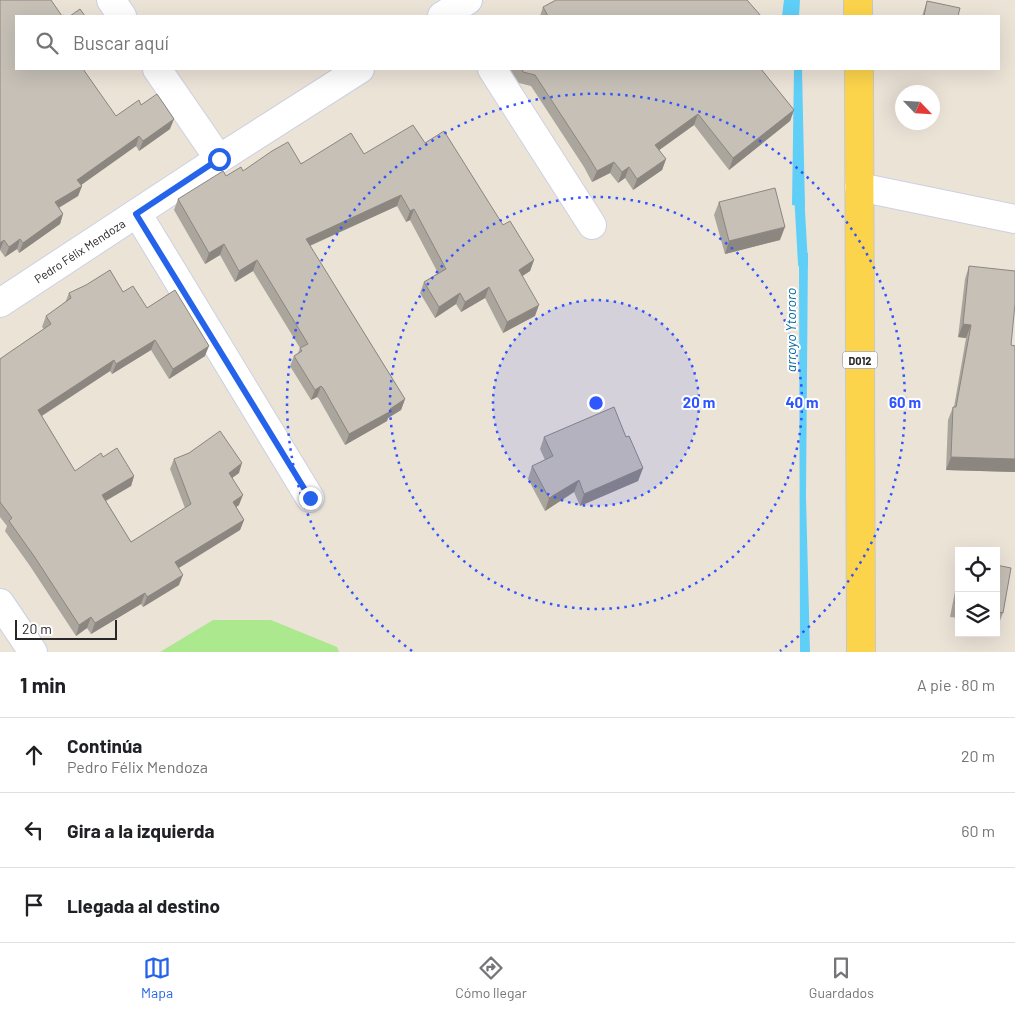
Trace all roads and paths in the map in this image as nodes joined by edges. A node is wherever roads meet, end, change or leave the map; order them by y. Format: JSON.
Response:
{"nodes":[{"id":1,"x":110,"y":0,"type":"edge"},
{"id":2,"x":858,"y":0,"type":"edge"},
{"id":3,"x":121,"y":15,"type":"edge"},
{"id":4,"x":858,"y":15,"type":"edge"},
{"id":5,"x":158,"y":70,"type":"edge"},
{"id":6,"x":358,"y":70,"type":"edge"},
{"id":7,"x":493,"y":70,"type":"edge"},
{"id":8,"x":858,"y":70,"type":"edge"},
{"id":9,"x":219,"y":159,"type":"junction"},
{"id":10,"x":859,"y":187,"type":"junction"},
{"id":11,"x":136,"y":214,"type":"junction"},
{"id":12,"x":1015,"y":218,"type":"edge"},
{"id":13,"x":592,"y":225,"type":"dead end"},
{"id":14,"x":0,"y":303,"type":"edge"},
{"id":15,"x":310,"y":498,"type":"dead end"},
{"id":16,"x":0,"y":603,"type":"edge"},
{"id":17,"x":33,"y":652,"type":"edge"},
{"id":18,"x":861,"y":652,"type":"edge"}],
"edges":[{"from":1,"to":3,"type":"street"},
{"from":2,"to":4,"type":"main road"},
{"from":5,"to":9,"type":"street"},
{"from":6,"to":9,"type":"street","name":"Pedro Félix Mendoza"},
{"from":7,"to":13,"type":"street"},
{"from":8,"to":10,"type":"main road","number":"D012"},
{"from":9,"to":11,"type":"street","name":"Pedro Félix Mendoza"},
{"from":10,"to":12,"type":"street"},
{"from":10,"to":18,"type":"main road","number":"D012"},
{"from":11,"to":14,"type":"street","name":"Pedro Félix Mendoza"},
{"from":11,"to":15,"type":"street"},
{"from":16,"to":17,"type":"street"}]}
